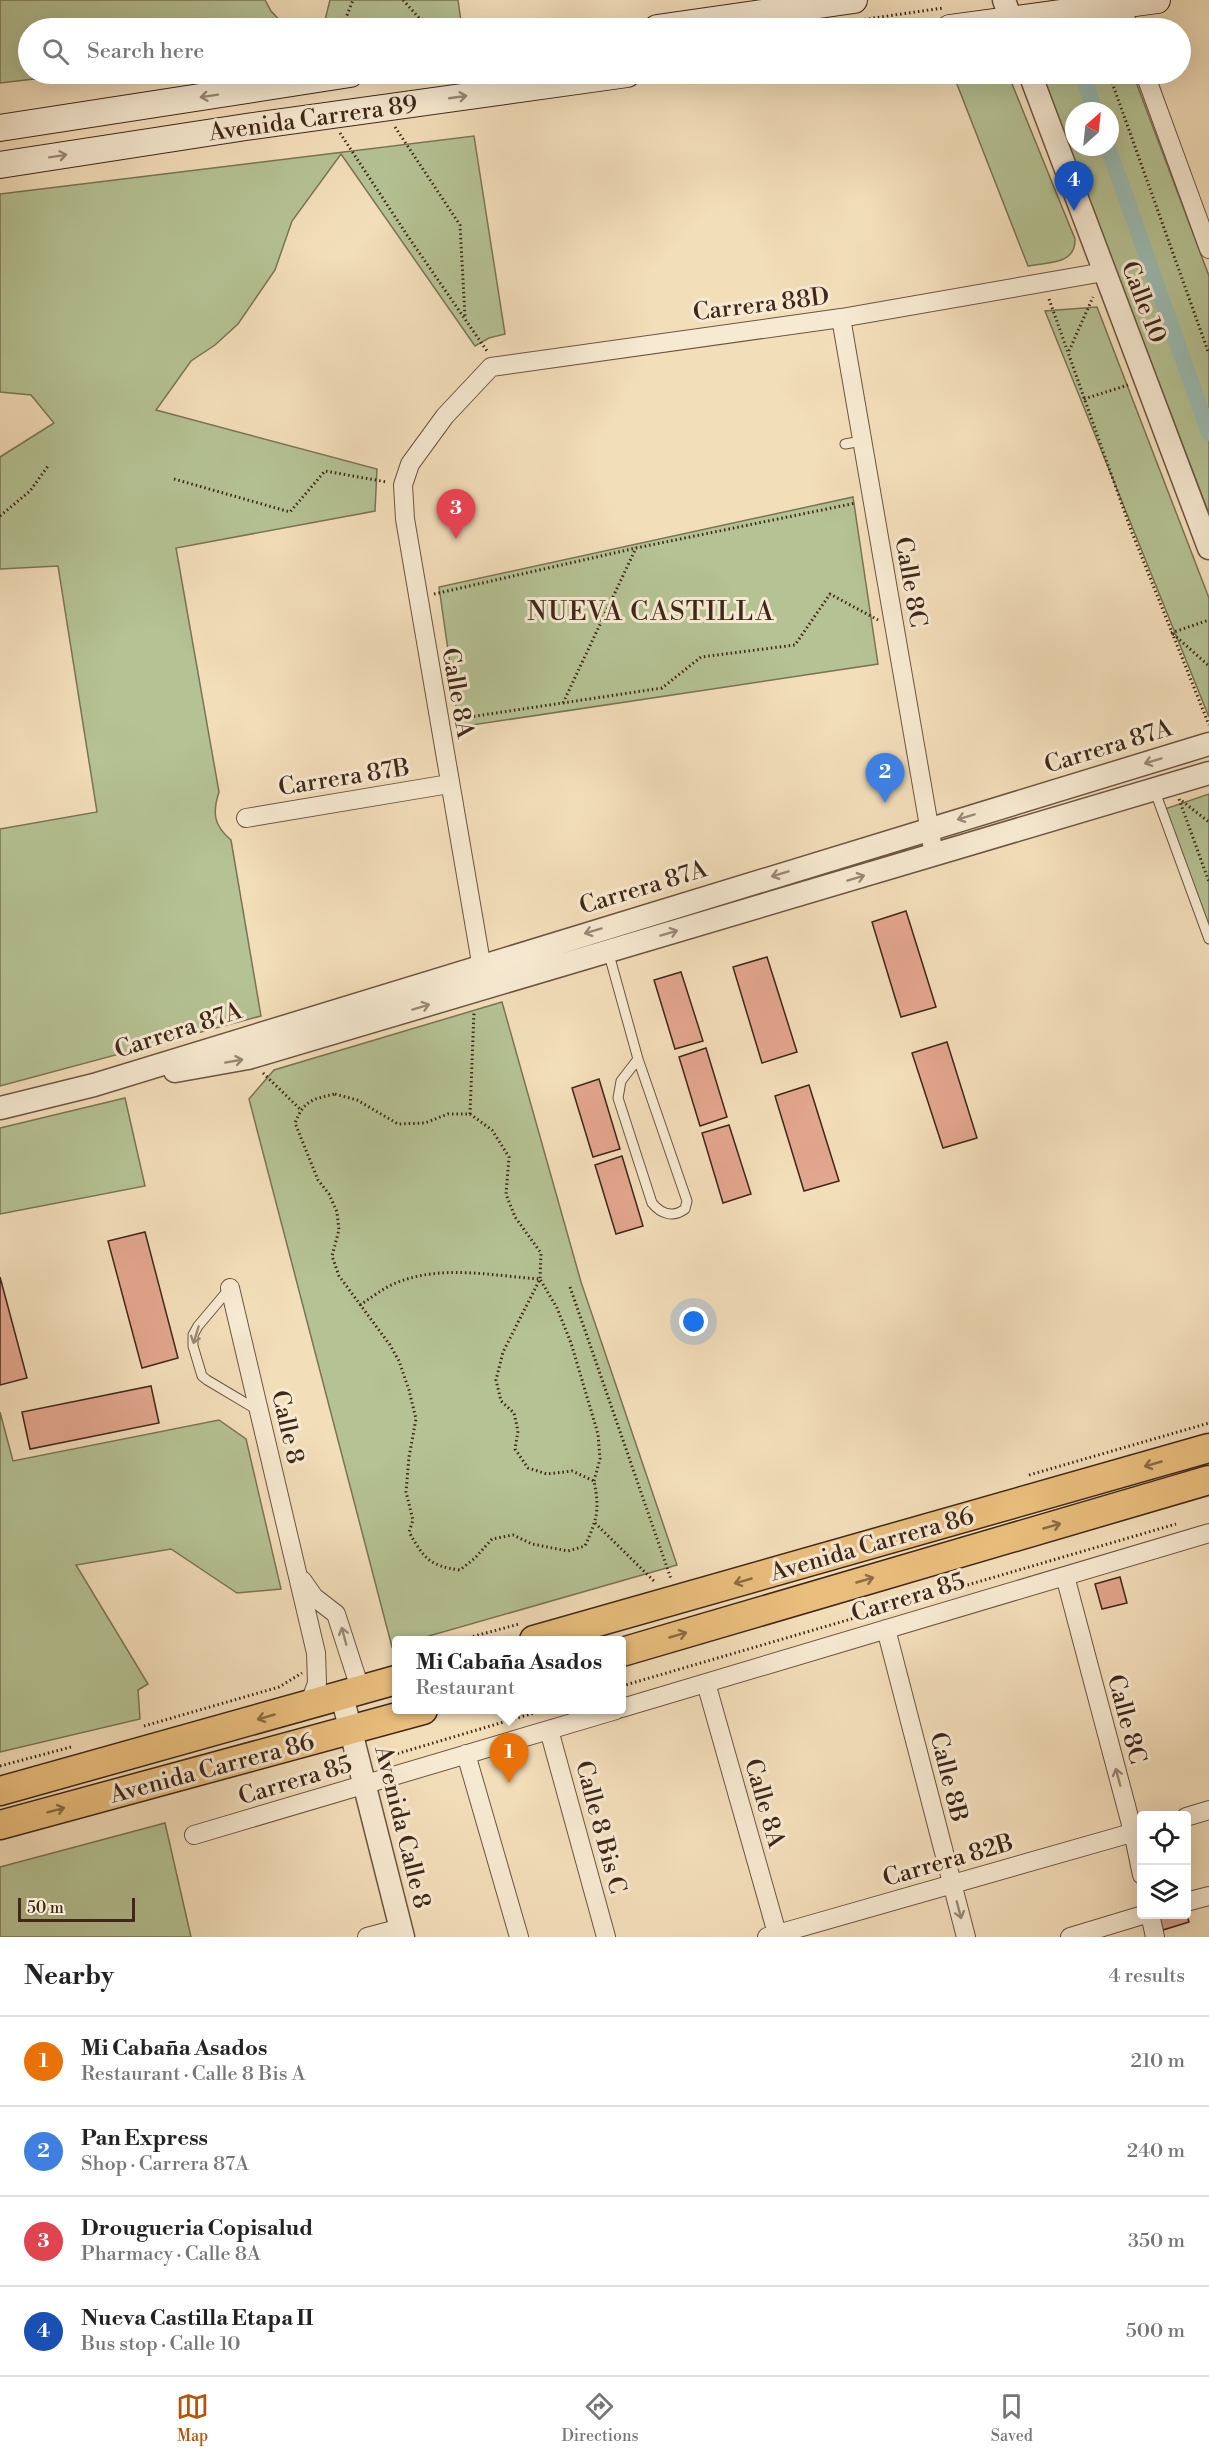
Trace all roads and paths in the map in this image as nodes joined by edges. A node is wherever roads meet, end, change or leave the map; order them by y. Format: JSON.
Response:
{"nodes":[{"id":1,"x":353,"y":0,"type":"edge"},
{"id":2,"x":403,"y":0,"type":"edge"},
{"id":3,"x":1157,"y":0,"type":"edge"},
{"id":4,"x":852,"y":11,"type":"edge"},
{"id":5,"x":1010,"y":16,"type":"edge"},
{"id":6,"x":1125,"y":17,"type":"edge"},
{"id":7,"x":346,"y":18,"type":"edge"},
{"id":8,"x":419,"y":18,"type":"edge"},
{"id":9,"x":772,"y":18,"type":"edge"},
{"id":10,"x":950,"y":18,"type":"edge"},
{"id":11,"x":285,"y":84,"type":"edge"},
{"id":12,"x":555,"y":84,"type":"edge"},
{"id":13,"x":1034,"y":84,"type":"edge"},
{"id":14,"x":1113,"y":84,"type":"edge"},
{"id":15,"x":1149,"y":84,"type":"edge"},
{"id":16,"x":392,"y":121,"type":"dead end"},
{"id":17,"x":0,"y":128,"type":"edge"},
{"id":18,"x":338,"y":130,"type":"dead end"},
{"id":19,"x":0,"y":165,"type":"edge"},
{"id":20,"x":1209,"y":249,"type":"edge"},
{"id":21,"x":1104,"y":272,"type":"junction"},
{"id":22,"x":1043,"y":283,"type":"junction"},
{"id":23,"x":465,"y":318,"type":"junction"},
{"id":24,"x":841,"y":318,"type":"junction"},
{"id":25,"x":488,"y":351,"type":"dead end"},
{"id":26,"x":1068,"y":352,"type":"junction"},
{"id":27,"x":1209,"y":354,"type":"edge"},
{"id":28,"x":1145,"y":380,"type":"junction"},
{"id":29,"x":1084,"y":399,"type":"junction"},
{"id":30,"x":445,"y":416,"type":"joint"},
{"id":31,"x":48,"y":466,"type":"dead end"},
{"id":32,"x":174,"y":479,"type":"dead end"},
{"id":33,"x":403,"y":485,"type":"junction"},
{"id":34,"x":872,"y":499,"type":"junction"},
{"id":35,"x":0,"y":516,"type":"edge"},
{"id":36,"x":636,"y":548,"type":"junction"},
{"id":37,"x":1209,"y":548,"type":"edge"},
{"id":38,"x":418,"y":597,"type":"junction"},
{"id":39,"x":1209,"y":620,"type":"edge"},
{"id":40,"x":895,"y":630,"type":"junction"},
{"id":41,"x":1171,"y":633,"type":"junction"},
{"id":42,"x":1209,"y":666,"type":"edge"},
{"id":43,"x":563,"y":703,"type":"junction"},
{"id":44,"x":439,"y":721,"type":"junction"},
{"id":45,"x":1209,"y":726,"type":"edge"},
{"id":46,"x":1209,"y":744,"type":"edge"},
{"id":47,"x":1209,"y":773,"type":"edge"},
{"id":48,"x":449,"y":784,"type":"junction"},
{"id":49,"x":1169,"y":790,"type":"junction"},
{"id":50,"x":246,"y":818,"type":"dead end"},
{"id":51,"x":1209,"y":822,"type":"edge"},
{"id":52,"x":930,"y":829,"type":"junction"},
{"id":53,"x":934,"y":855,"type":"junction"},
{"id":54,"x":1209,"y":882,"type":"edge"},
{"id":55,"x":1209,"y":939,"type":"edge"},
{"id":56,"x":608,"y":951,"type":"junction"},
{"id":57,"x":480,"y":965,"type":"junction"},
{"id":58,"x":480,"y":989,"type":"junction"},
{"id":59,"x":248,"y":1058,"type":"junction"},
{"id":60,"x":638,"y":1059,"type":"junction"},
{"id":61,"x":93,"y":1084,"type":"junction"},
{"id":62,"x":0,"y":1108,"type":"edge"},
{"id":63,"x":300,"y":1109,"type":"junction"},
{"id":64,"x":470,"y":1114,"type":"junction"},
{"id":65,"x":540,"y":1279,"type":"junction"},
{"id":66,"x":570,"y":1287,"type":"dead end"},
{"id":67,"x":230,"y":1288,"type":"joint"},
{"id":68,"x":360,"y":1305,"type":"junction"},
{"id":69,"x":260,"y":1411,"type":"junction"},
{"id":70,"x":1209,"y":1448,"type":"edge"},
{"id":71,"x":1209,"y":1480,"type":"edge"},
{"id":72,"x":594,"y":1481,"type":"junction"},
{"id":73,"x":1186,"y":1521,"type":"dead end"},
{"id":74,"x":595,"y":1523,"type":"junction"},
{"id":75,"x":1209,"y":1533,"type":"edge"},
{"id":76,"x":299,"y":1576,"type":"junction"},
{"id":77,"x":1065,"y":1576,"type":"junction"},
{"id":78,"x":671,"y":1579,"type":"dead end"},
{"id":79,"x":656,"y":1584,"type":"dead end"},
{"id":80,"x":886,"y":1629,"type":"junction"},
{"id":81,"x":551,"y":1636,"type":"edge"},
{"id":82,"x":626,"y":1651,"type":"edge"},
{"id":83,"x":318,"y":1669,"type":"junction"},
{"id":84,"x":392,"y":1681,"type":"edge"},
{"id":85,"x":706,"y":1683,"type":"junction"},
{"id":86,"x":626,"y":1685,"type":"edge"},
{"id":87,"x":354,"y":1692,"type":"junction"},
{"id":88,"x":309,"y":1705,"type":"junction"},
{"id":89,"x":626,"y":1707,"type":"edge"},
{"id":90,"x":409,"y":1714,"type":"edge"},
{"id":91,"x":533,"y":1714,"type":"edge"},
{"id":92,"x":603,"y":1714,"type":"edge"},
{"id":93,"x":135,"y":1729,"type":"dead end"},
{"id":94,"x":549,"y":1730,"type":"junction"},
{"id":95,"x":351,"y":1731,"type":"junction"},
{"id":96,"x":79,"y":1744,"type":"dead end"},
{"id":97,"x":466,"y":1754,"type":"junction"},
{"id":98,"x":0,"y":1766,"type":"edge"},
{"id":99,"x":362,"y":1775,"type":"junction"},
{"id":100,"x":0,"y":1791,"type":"edge"},
{"id":101,"x":1209,"y":1810,"type":"edge"},
{"id":102,"x":1191,"y":1815,"type":"edge"},
{"id":103,"x":0,"y":1825,"type":"edge"},
{"id":104,"x":1137,"y":1831,"type":"edge"},
{"id":105,"x":194,"y":1835,"type":"dead end"},
{"id":106,"x":952,"y":1884,"type":"junction"},
{"id":107,"x":1209,"y":1896,"type":"edge"},
{"id":108,"x":1191,"y":1901,"type":"edge"},
{"id":109,"x":1137,"y":1917,"type":"edge"},
{"id":110,"x":1150,"y":1919,"type":"edge"},
{"id":111,"x":402,"y":1932,"type":"edge"},
{"id":112,"x":774,"y":1936,"type":"edge"},
{"id":113,"x":367,"y":1937,"type":"edge"},
{"id":114,"x":519,"y":1937,"type":"edge"},
{"id":115,"x":606,"y":1937,"type":"edge"},
{"id":116,"x":966,"y":1937,"type":"edge"},
{"id":117,"x":1070,"y":1937,"type":"edge"},
{"id":118,"x":1155,"y":1937,"type":"edge"}],
"edges":[{"from":1,"to":7,"type":"path"},
{"from":2,"to":8,"type":"path"},
{"from":3,"to":6,"type":"main road"},
{"from":4,"to":9,"type":"main road"},
{"from":4,"to":10,"type":"path"},
{"from":5,"to":6,"type":"main road"},
{"from":5,"to":10,"type":"main road"},
{"from":11,"to":17,"type":"main road","name":"Avenida Carrera 89","one_way":true},
{"from":19,"to":12,"type":"main road","name":"Avenida Carrera 89","one_way":true},
{"from":13,"to":21,"type":"street","name":"Calle 10"},
{"from":14,"to":27,"type":"path","name":"Calle 10"},
{"from":15,"to":20,"type":"street"},
{"from":16,"to":23,"type":"path"},
{"from":18,"to":23,"type":"path"},
{"from":21,"to":22,"type":"street","name":"Carrera 88D"},
{"from":21,"to":26,"type":"path"},
{"from":21,"to":28,"type":"street","name":"Calle 10"},
{"from":22,"to":24,"type":"street","name":"Carrera 88D"},
{"from":22,"to":26,"type":"path"},
{"from":23,"to":25,"type":"path"},
{"from":24,"to":30,"type":"street","name":"Carrera 88D"},
{"from":24,"to":34,"type":"street","name":"Calle 8C"},
{"from":26,"to":29,"type":"path"},
{"from":28,"to":29,"type":"path"},
{"from":28,"to":37,"type":"street","name":"Calle 10"},
{"from":29,"to":41,"type":"path"},
{"from":30,"to":33,"type":"street","name":"Calle 8A"},
{"from":31,"to":35,"type":"path"},
{"from":32,"to":33,"type":"path"},
{"from":33,"to":38,"type":"street","name":"Calle 8A"},
{"from":34,"to":36,"type":"path"},
{"from":34,"to":40,"type":"street","name":"Calle 8C"},
{"from":36,"to":38,"type":"path"},
{"from":36,"to":43,"type":"path"},
{"from":38,"to":44,"type":"street","name":"Calle 8A"},
{"from":39,"to":41,"type":"path"},
{"from":40,"to":43,"type":"path"},
{"from":40,"to":52,"type":"street","name":"Calle 8C"},
{"from":41,"to":42,"type":"path"},
{"from":41,"to":45,"type":"path"},
{"from":43,"to":44,"type":"path"},
{"from":44,"to":48,"type":"street","name":"Calle 8A"},
{"from":46,"to":52,"type":"street","name":"Carrera 87A","one_way":true},
{"from":47,"to":49,"type":"street","name":"Carrera 87A"},
{"from":48,"to":50,"type":"street","name":"Carrera 87B"},
{"from":48,"to":57,"type":"street","name":"Calle 8A"},
{"from":49,"to":51,"type":"path"},
{"from":49,"to":53,"type":"street","name":"Carrera 87A"},
{"from":49,"to":54,"type":"path"},
{"from":49,"to":55,"type":"lane"},
{"from":52,"to":53,"type":"street","name":"Calle 8C"},
{"from":52,"to":57,"type":"street","name":"Carrera 87A","one_way":true},
{"from":56,"to":53,"type":"street","name":"Carrera 87A","one_way":true},
{"from":56,"to":58,"type":"street","name":"Carrera 87A"},
{"from":56,"to":60,"type":"lane"},
{"from":57,"to":58,"type":"street","name":"Calle 8A"},
{"from":57,"to":61,"type":"street","name":"Carrera 87A"},
{"from":59,"to":58,"type":"street","name":"Carrera 87A","one_way":true},
{"from":58,"to":64,"type":"path"},
{"from":61,"to":59,"type":"street","name":"Carrera 87A","one_way":true},
{"from":59,"to":63,"type":"path"},
{"from":60,"to":60,"type":"lane"},
{"from":61,"to":62,"type":"street","name":"Carrera 87A"},
{"from":63,"to":64,"type":"path"},
{"from":63,"to":68,"type":"path"},
{"from":64,"to":65,"type":"path"},
{"from":65,"to":68,"type":"path"},
{"from":65,"to":72,"type":"path"},
{"from":65,"to":72,"type":"path"},
{"from":66,"to":78,"type":"path"},
{"from":67,"to":69,"type":"street","name":"Calle 8"},
{"from":67,"to":69,"type":"lane","one_way":true},
{"from":68,"to":74,"type":"path"},
{"from":69,"to":76,"type":"street","name":"Calle 8"},
{"from":70,"to":81,"type":"main road","name":"Avenida Carrera 86","one_way":true},
{"from":82,"to":71,"type":"main road","name":"Avenida Carrera 86","one_way":true},
{"from":72,"to":74,"type":"path"},
{"from":73,"to":86,"type":"path"},
{"from":74,"to":79,"type":"path"},
{"from":75,"to":77,"type":"street","name":"Carrera 85"},
{"from":76,"to":83,"type":"street","name":"Calle 8"},
{"from":87,"to":76,"type":"street","name":"Calle 8","one_way":true},
{"from":77,"to":80,"type":"street","name":"Carrera 85"},
{"from":104,"to":77,"type":"street","name":"Calle 8C","one_way":true},
{"from":80,"to":85,"type":"street","name":"Carrera 85"},
{"from":80,"to":106,"type":"street","name":"Calle 8B"},
{"from":83,"to":88,"type":"street","name":"Calle 8"},
{"from":83,"to":93,"type":"path"},
{"from":84,"to":87,"type":"main road","name":"Avenida Carrera 86"},
{"from":85,"to":89,"type":"street","name":"Carrera 85"},
{"from":85,"to":112,"type":"street","name":"Calle 8A"},
{"from":87,"to":88,"type":"main road","name":"Avenida Carrera 86"},
{"from":87,"to":95,"type":"street","name":"Avenida Calle 8"},
{"from":88,"to":100,"type":"main road","name":"Avenida Carrera 86","one_way":true},
{"from":90,"to":95,"type":"main road","name":"Avenida Carrera 86"},
{"from":91,"to":99,"type":"path"},
{"from":92,"to":94,"type":"street","name":"Carrera 85"},
{"from":94,"to":97,"type":"street","name":"Carrera 85"},
{"from":94,"to":115,"type":"street","name":"Calle 8 Bis C"},
{"from":95,"to":99,"type":"street","name":"Avenida Calle 8"},
{"from":103,"to":95,"type":"main road","name":"Avenida Carrera 86","one_way":true},
{"from":96,"to":98,"type":"path"},
{"from":97,"to":99,"type":"street","name":"Carrera 85"},
{"from":97,"to":114,"type":"street"},
{"from":99,"to":105,"type":"street","name":"Carrera 85"},
{"from":99,"to":111,"type":"street","name":"Avenida Calle 8"},
{"from":101,"to":102,"type":"street"},
{"from":104,"to":106,"type":"street","name":"Carrera 82B"},
{"from":106,"to":112,"type":"street","name":"Carrera 82B"},
{"from":106,"to":116,"type":"street","name":"Calle 8B","one_way":true},
{"from":107,"to":108,"type":"street"},
{"from":109,"to":117,"type":"street"},
{"from":110,"to":118,"type":"street"},
{"from":111,"to":113,"type":"street"}]}
